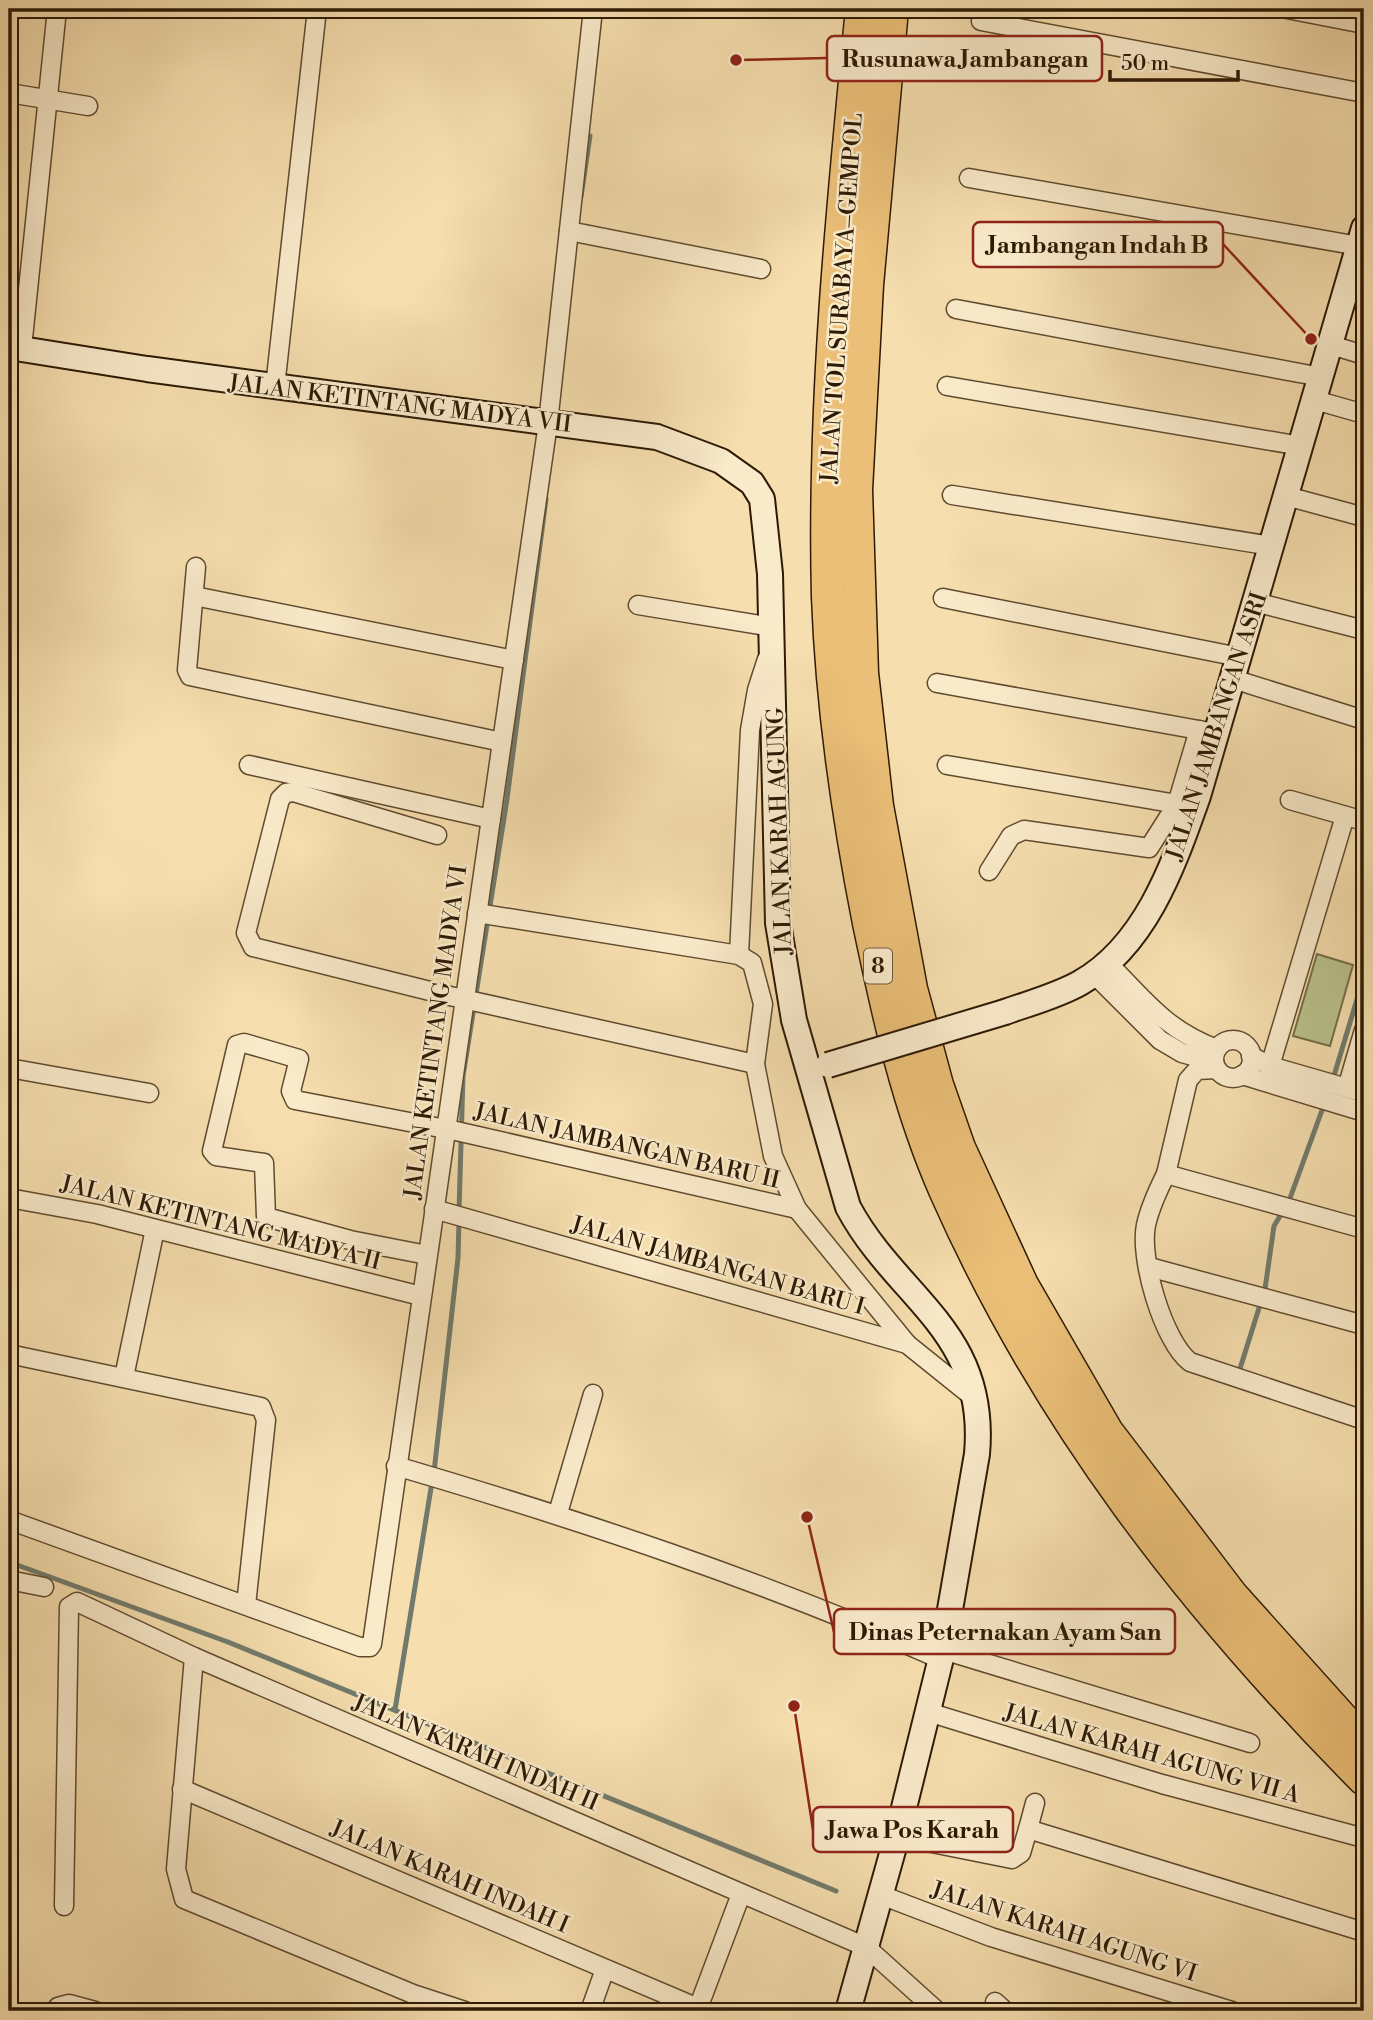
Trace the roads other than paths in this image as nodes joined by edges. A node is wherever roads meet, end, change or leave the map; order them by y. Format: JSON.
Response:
{"nodes":[{"id":1,"x":57,"y":9,"type":"edge"},
{"id":2,"x":317,"y":9,"type":"edge"},
{"id":3,"x":593,"y":9,"type":"edge"},
{"id":4,"x":862,"y":9,"type":"edge"},
{"id":5,"x":892,"y":9,"type":"edge"},
{"id":6,"x":1287,"y":9,"type":"edge"},
{"id":7,"x":981,"y":21,"type":"dead end"},
{"id":8,"x":1364,"y":24,"type":"edge"},
{"id":9,"x":9,"y":93,"type":"edge"},
{"id":10,"x":1364,"y":93,"type":"edge"},
{"id":11,"x":46,"y":100,"type":"junction"},
{"id":12,"x":88,"y":106,"type":"dead end"},
{"id":13,"x":969,"y":178,"type":"dead end"},
{"id":14,"x":577,"y":233,"type":"junction"},
{"id":15,"x":1361,"y":250,"type":"edge"},
{"id":16,"x":761,"y":269,"type":"dead end"},
{"id":17,"x":956,"y":309,"type":"dead end"},
{"id":18,"x":1331,"y":345,"type":"junction"},
{"id":19,"x":16,"y":347,"type":"edge"},
{"id":20,"x":1364,"y":355,"type":"edge"},
{"id":21,"x":947,"y":386,"type":"dead end"},
{"id":22,"x":275,"y":387,"type":"junction"},
{"id":23,"x":1318,"y":388,"type":"junction"},
{"id":24,"x":1364,"y":414,"type":"edge"},
{"id":25,"x":557,"y":424,"type":"junction"},
{"id":26,"x":1301,"y":446,"type":"junction"},
{"id":27,"x":952,"y":495,"type":"dead end"},
{"id":28,"x":1286,"y":496,"type":"junction"},
{"id":29,"x":764,"y":510,"type":"joint"},
{"id":30,"x":1364,"y":517,"type":"edge"},
{"id":31,"x":1272,"y":546,"type":"junction"},
{"id":32,"x":196,"y":567,"type":"dead end"},
{"id":33,"x":194,"y":596,"type":"junction"},
{"id":34,"x":943,"y":598,"type":"dead end"},
{"id":35,"x":1255,"y":602,"type":"junction"},
{"id":36,"x":638,"y":606,"type":"dead end"},
{"id":37,"x":1364,"y":630,"type":"edge"},
{"id":38,"x":772,"y":634,"type":"junction"},
{"id":39,"x":514,"y":660,"type":"junction"},
{"id":40,"x":1236,"y":668,"type":"junction"},
{"id":41,"x":937,"y":683,"type":"dead end"},
{"id":42,"x":1364,"y":720,"type":"edge"},
{"id":43,"x":1208,"y":732,"type":"junction"},
{"id":44,"x":502,"y":742,"type":"junction"},
{"id":45,"x":249,"y":765,"type":"dead end"},
{"id":46,"x":947,"y":765,"type":"dead end"},
{"id":47,"x":1290,"y":800,"type":"dead end"},
{"id":48,"x":1177,"y":804,"type":"junction"},
{"id":49,"x":1345,"y":816,"type":"junction"},
{"id":50,"x":491,"y":819,"type":"junction"},
{"id":51,"x":1364,"y":821,"type":"edge"},
{"id":52,"x":436,"y":835,"type":"dead end"},
{"id":53,"x":989,"y":871,"type":"dead end"},
{"id":54,"x":490,"y":916,"type":"junction"},
{"id":55,"x":739,"y":955,"type":"junction"},
{"id":56,"x":1101,"y":968,"type":"junction"},
{"id":57,"x":476,"y":1001,"type":"junction"},
{"id":58,"x":1364,"y":1030,"type":"edge"},
{"id":59,"x":1251,"y":1056,"type":"junction"},
{"id":60,"x":1216,"y":1060,"type":"junction"},
{"id":61,"x":755,"y":1064,"type":"junction"},
{"id":62,"x":1270,"y":1066,"type":"junction"},
{"id":63,"x":9,"y":1068,"type":"edge"},
{"id":64,"x":818,"y":1069,"type":"junction"},
{"id":65,"x":1242,"y":1075,"type":"junction"},
{"id":66,"x":1351,"y":1090,"type":"edge"},
{"id":67,"x":149,"y":1093,"type":"dead end"},
{"id":68,"x":1364,"y":1112,"type":"edge"},
{"id":69,"x":457,"y":1132,"type":"junction"},
{"id":70,"x":1166,"y":1174,"type":"junction"},
{"id":71,"x":9,"y":1198,"type":"edge"},
{"id":72,"x":797,"y":1209,"type":"junction"},
{"id":73,"x":442,"y":1211,"type":"junction"},
{"id":74,"x":155,"y":1229,"type":"junction"},
{"id":75,"x":1364,"y":1229,"type":"edge"},
{"id":76,"x":427,"y":1255,"type":"junction"},
{"id":77,"x":1149,"y":1267,"type":"junction"},
{"id":78,"x":421,"y":1296,"type":"junction"},
{"id":79,"x":1364,"y":1325,"type":"edge"},
{"id":80,"x":907,"y":1344,"type":"junction"},
{"id":81,"x":9,"y":1354,"type":"edge"},
{"id":82,"x":124,"y":1377,"type":"junction"},
{"id":83,"x":593,"y":1394,"type":"dead end"},
{"id":84,"x":973,"y":1397,"type":"junction"},
{"id":85,"x":1364,"y":1420,"type":"edge"},
{"id":86,"x":396,"y":1466,"type":"junction"},
{"id":87,"x":558,"y":1513,"type":"junction"},
{"id":88,"x":9,"y":1520,"type":"edge"},
{"id":89,"x":9,"y":1580,"type":"edge"},
{"id":90,"x":44,"y":1587,"type":"dead end"},
{"id":91,"x":246,"y":1605,"type":"junction"},
{"id":92,"x":941,"y":1655,"type":"junction"},
{"id":93,"x":194,"y":1657,"type":"junction"},
{"id":94,"x":928,"y":1712,"type":"junction"},
{"id":95,"x":1250,"y":1743,"type":"dead end"},
{"id":96,"x":1364,"y":1743,"type":"edge"},
{"id":97,"x":1364,"y":1779,"type":"edge"},
{"id":98,"x":182,"y":1789,"type":"junction"},
{"id":99,"x":1035,"y":1803,"type":"dead end"},
{"id":100,"x":1028,"y":1829,"type":"junction"},
{"id":101,"x":897,"y":1836,"type":"junction"},
{"id":102,"x":1364,"y":1838,"type":"edge"},
{"id":103,"x":741,"y":1894,"type":"junction"},
{"id":104,"x":881,"y":1895,"type":"junction"},
{"id":105,"x":64,"y":1906,"type":"dead end"},
{"id":106,"x":1364,"y":1932,"type":"edge"},
{"id":107,"x":866,"y":1947,"type":"junction"},
{"id":108,"x":605,"y":1969,"type":"junction"},
{"id":109,"x":698,"y":2010,"type":"edge"},
{"id":110,"x":56,"y":2011,"type":"edge"},
{"id":111,"x":95,"y":2011,"type":"edge"},
{"id":112,"x":465,"y":2011,"type":"edge"},
{"id":113,"x":590,"y":2011,"type":"edge"},
{"id":114,"x":848,"y":2011,"type":"edge"},
{"id":115,"x":937,"y":2011,"type":"edge"},
{"id":116,"x":1232,"y":2011,"type":"edge"}],
"edges":[{"from":1,"to":11,"type":"street"},
{"from":2,"to":22,"type":"street"},
{"from":3,"to":14,"type":"street","name":"JALAN KETINTANG MADYA VI"},
{"from":4,"to":97,"type":"highway","name":"JALAN TOL SURABAYA–GEMPOL","number":"8"},
{"from":5,"to":96,"type":"highway","name":"JALAN TOL SURABAYA–GEMPOL","number":"8"},
{"from":6,"to":8,"type":"street"},
{"from":7,"to":10,"type":"street"},
{"from":9,"to":11,"type":"street"},
{"from":11,"to":12,"type":"street"},
{"from":11,"to":19,"type":"street"},
{"from":13,"to":15,"type":"street","name":"JALAN JAMBANGAN ASRI"},
{"from":14,"to":16,"type":"street"},
{"from":14,"to":25,"type":"street","name":"JALAN KETINTANG MADYA VI"},
{"from":15,"to":18,"type":"street","name":"JALAN JAMBANGAN ASRI"},
{"from":17,"to":23,"type":"street"},
{"from":18,"to":20,"type":"street"},
{"from":18,"to":23,"type":"street","name":"JALAN JAMBANGAN ASRI"},
{"from":19,"to":22,"type":"street","name":"JALAN KETINTANG MADYA VII"},
{"from":21,"to":26,"type":"street"},
{"from":22,"to":25,"type":"street","name":"JALAN KETINTANG MADYA VII"},
{"from":23,"to":24,"type":"street"},
{"from":23,"to":26,"type":"street","name":"JALAN JAMBANGAN ASRI"},
{"from":25,"to":29,"type":"street","name":"JALAN KETINTANG MADYA VII"},
{"from":25,"to":39,"type":"street","name":"JALAN KETINTANG MADYA VI"},
{"from":26,"to":28,"type":"street","name":"JALAN JAMBANGAN ASRI"},
{"from":27,"to":31,"type":"street"},
{"from":28,"to":30,"type":"street"},
{"from":28,"to":31,"type":"street","name":"JALAN JAMBANGAN ASRI"},
{"from":29,"to":38,"type":"street","name":"JALAN KARAH AGUNG"},
{"from":31,"to":35,"type":"street","name":"JALAN JAMBANGAN ASRI"},
{"from":32,"to":33,"type":"street"},
{"from":33,"to":39,"type":"street"},
{"from":33,"to":44,"type":"street"},
{"from":34,"to":40,"type":"street"},
{"from":35,"to":37,"type":"street"},
{"from":35,"to":40,"type":"street","name":"JALAN JAMBANGAN ASRI"},
{"from":36,"to":38,"type":"street"},
{"from":38,"to":55,"type":"street"},
{"from":38,"to":64,"type":"street","name":"JALAN KARAH AGUNG"},
{"from":39,"to":44,"type":"street","name":"JALAN KETINTANG MADYA VI"},
{"from":40,"to":42,"type":"street"},
{"from":40,"to":43,"type":"street","name":"JALAN JAMBANGAN ASRI"},
{"from":41,"to":43,"type":"street"},
{"from":43,"to":48,"type":"street"},
{"from":43,"to":56,"type":"street","name":"JALAN JAMBANGAN ASRI"},
{"from":44,"to":50,"type":"street","name":"JALAN KETINTANG MADYA VI"},
{"from":45,"to":50,"type":"street"},
{"from":46,"to":48,"type":"street"},
{"from":47,"to":49,"type":"street"},
{"from":48,"to":53,"type":"street"},
{"from":49,"to":51,"type":"street"},
{"from":49,"to":62,"type":"street"},
{"from":50,"to":54,"type":"street","name":"JALAN KETINTANG MADYA VI"},
{"from":52,"to":57,"type":"street"},
{"from":54,"to":55,"type":"street"},
{"from":54,"to":57,"type":"street","name":"JALAN KETINTANG MADYA VI"},
{"from":55,"to":61,"type":"street"},
{"from":56,"to":60,"type":"street"},
{"from":56,"to":64,"type":"street","name":"JALAN JAMBANGAN ASRI","bridge":true},
{"from":57,"to":61,"type":"street"},
{"from":57,"to":69,"type":"street","name":"JALAN KETINTANG MADYA VI"},
{"from":58,"to":66,"type":"street"},
{"from":59,"to":60,"type":"street"},
{"from":59,"to":62,"type":"street"},
{"from":59,"to":65,"type":"street"},
{"from":60,"to":65,"type":"street"},
{"from":60,"to":70,"type":"street"},
{"from":61,"to":72,"type":"street"},
{"from":62,"to":66,"type":"street"},
{"from":63,"to":67,"type":"street"},
{"from":64,"to":84,"type":"street","name":"JALAN KARAH AGUNG"},
{"from":65,"to":68,"type":"street"},
{"from":69,"to":72,"type":"street","name":"JALAN JAMBANGAN BARU II"},
{"from":69,"to":73,"type":"street","name":"JALAN KETINTANG MADYA VI"},
{"from":69,"to":76,"type":"street","name":"JALAN JAMBANGAN BARU II"},
{"from":70,"to":75,"type":"street"},
{"from":70,"to":77,"type":"street"},
{"from":71,"to":74,"type":"street","name":"JALAN KETINTANG MADYA II"},
{"from":72,"to":80,"type":"street"},
{"from":73,"to":76,"type":"street","name":"JALAN KETINTANG MADYA VI"},
{"from":73,"to":80,"type":"street","name":"JALAN JAMBANGAN BARU I"},
{"from":74,"to":78,"type":"street","name":"JALAN KETINTANG MADYA II"},
{"from":74,"to":82,"type":"street"},
{"from":76,"to":78,"type":"street","name":"JALAN KETINTANG MADYA VI"},
{"from":77,"to":79,"type":"street"},
{"from":77,"to":85,"type":"street"},
{"from":78,"to":86,"type":"street","name":"JALAN KETINTANG MADYA VI"},
{"from":80,"to":84,"type":"street","name":"JALAN JAMBANGAN BARU I"},
{"from":81,"to":82,"type":"street"},
{"from":82,"to":91,"type":"street"},
{"from":83,"to":87,"type":"street"},
{"from":84,"to":92,"type":"street","name":"JALAN KARAH AGUNG"},
{"from":86,"to":87,"type":"street"},
{"from":86,"to":91,"type":"street","name":"JALAN KETINTANG MADYA VI"},
{"from":87,"to":92,"type":"street"},
{"from":88,"to":91,"type":"street"},
{"from":89,"to":90,"type":"street"},
{"from":92,"to":94,"type":"street","name":"JALAN KARAH AGUNG"},
{"from":92,"to":95,"type":"street"},
{"from":93,"to":98,"type":"street"},
{"from":93,"to":103,"type":"street","name":"JALAN KARAH INDAH II"},
{"from":93,"to":105,"type":"street","name":"JALAN KARAH INDAH II"},
{"from":94,"to":101,"type":"street","name":"JALAN KARAH AGUNG"},
{"from":94,"to":102,"type":"street","name":"JALAN KARAH AGUNG VII A"},
{"from":98,"to":108,"type":"street","name":"JALAN KARAH INDAH I"},
{"from":98,"to":112,"type":"street"},
{"from":99,"to":100,"type":"street"},
{"from":100,"to":101,"type":"street"},
{"from":100,"to":106,"type":"street"},
{"from":101,"to":104,"type":"street","name":"JALAN KARAH AGUNG"},
{"from":103,"to":107,"type":"street","name":"JALAN KARAH INDAH II"},
{"from":103,"to":109,"type":"street","name":"JALAN KARAH INDAH I"},
{"from":104,"to":107,"type":"street","name":"JALAN KARAH AGUNG"},
{"from":104,"to":116,"type":"street","name":"JALAN KARAH AGUNG VI"},
{"from":107,"to":114,"type":"street","name":"JALAN KARAH AGUNG"},
{"from":107,"to":115,"type":"street","name":"JALAN KARAH INDAH II"},
{"from":108,"to":109,"type":"street","name":"JALAN KARAH INDAH I"},
{"from":108,"to":113,"type":"street"},
{"from":110,"to":111,"type":"street"}]}
